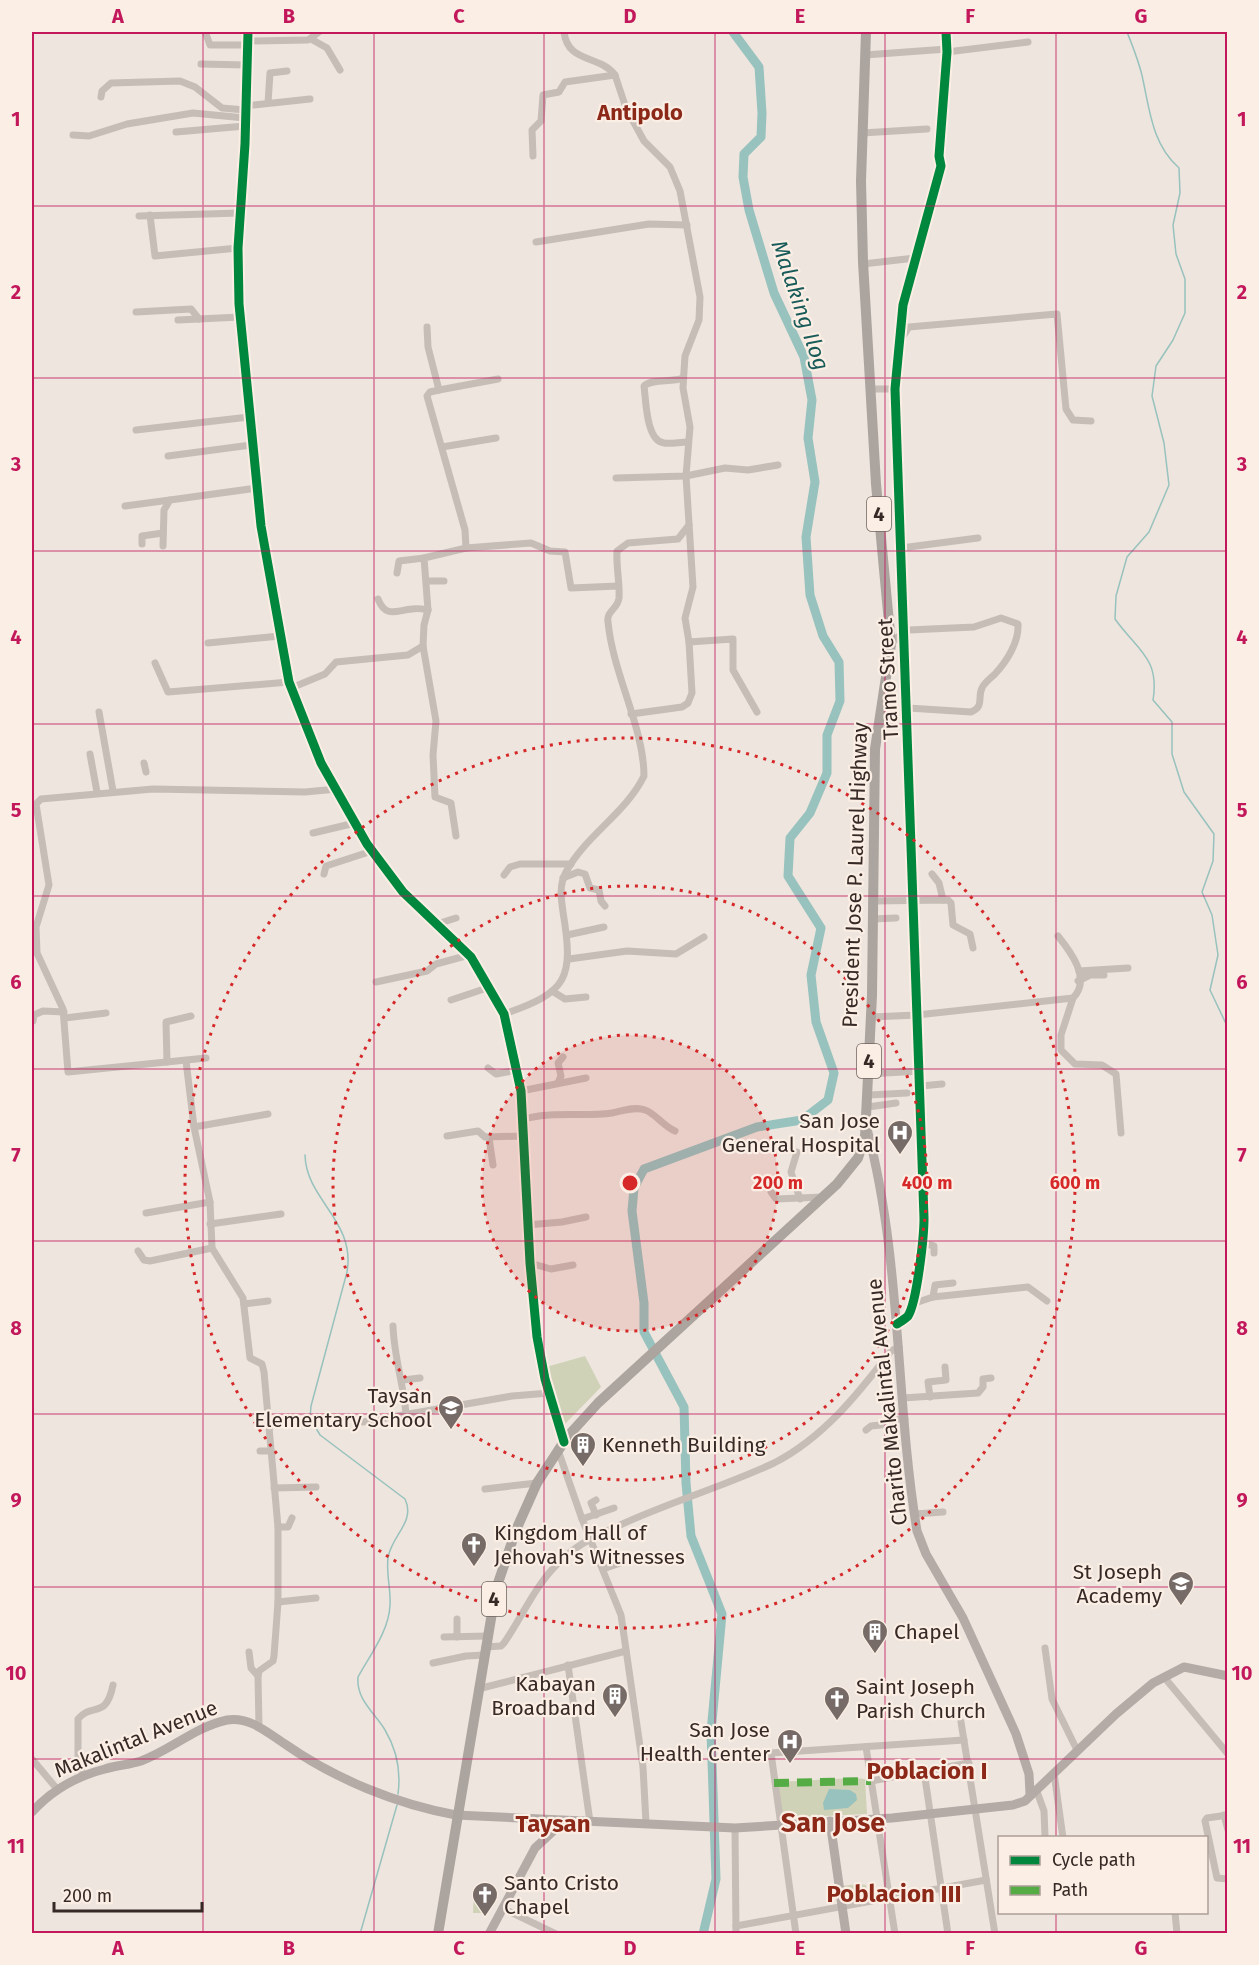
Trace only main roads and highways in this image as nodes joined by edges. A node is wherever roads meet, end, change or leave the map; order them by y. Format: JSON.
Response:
{"nodes":[{"id":1,"x":866,"y":32,"type":"edge"},
{"id":2,"x":867,"y":1128,"type":"junction"},
{"id":3,"x":1227,"y":1676,"type":"edge"},
{"id":4,"x":1033,"y":1791,"type":"junction"},
{"id":5,"x":32,"y":1812,"type":"edge"},
{"id":6,"x":456,"y":1815,"type":"junction"},
{"id":7,"x":564,"y":1821,"type":"junction"},
{"id":8,"x":830,"y":1821,"type":"junction"},
{"id":9,"x":438,"y":1934,"type":"edge"},
{"id":10,"x":489,"y":1934,"type":"edge"},
{"id":11,"x":846,"y":1934,"type":"edge"}],
"edges":[{"from":1,"to":2,"type":"highway","name":"President Jose P. Laurel Highway","number":"4"},
{"from":2,"to":4,"type":"main road","name":"Charito Makalintal Avenue"},
{"from":2,"to":6,"type":"highway","name":"President Jose P. Laurel Highway","number":"4"},
{"from":3,"to":4,"type":"main road","name":"Makalintal Avenue"},
{"from":4,"to":8,"type":"main road","name":"Makalintal Avenue"},
{"from":5,"to":6,"type":"main road","name":"Makalintal Avenue"},
{"from":6,"to":7,"type":"main road","name":"Makalintal Avenue"},
{"from":6,"to":9,"type":"highway","name":"President Jose P. Laurel Highway","number":"4"},
{"from":7,"to":8,"type":"main road","name":"Makalintal Avenue"},
{"from":7,"to":10,"type":"main road"},
{"from":8,"to":11,"type":"main road"}]}
